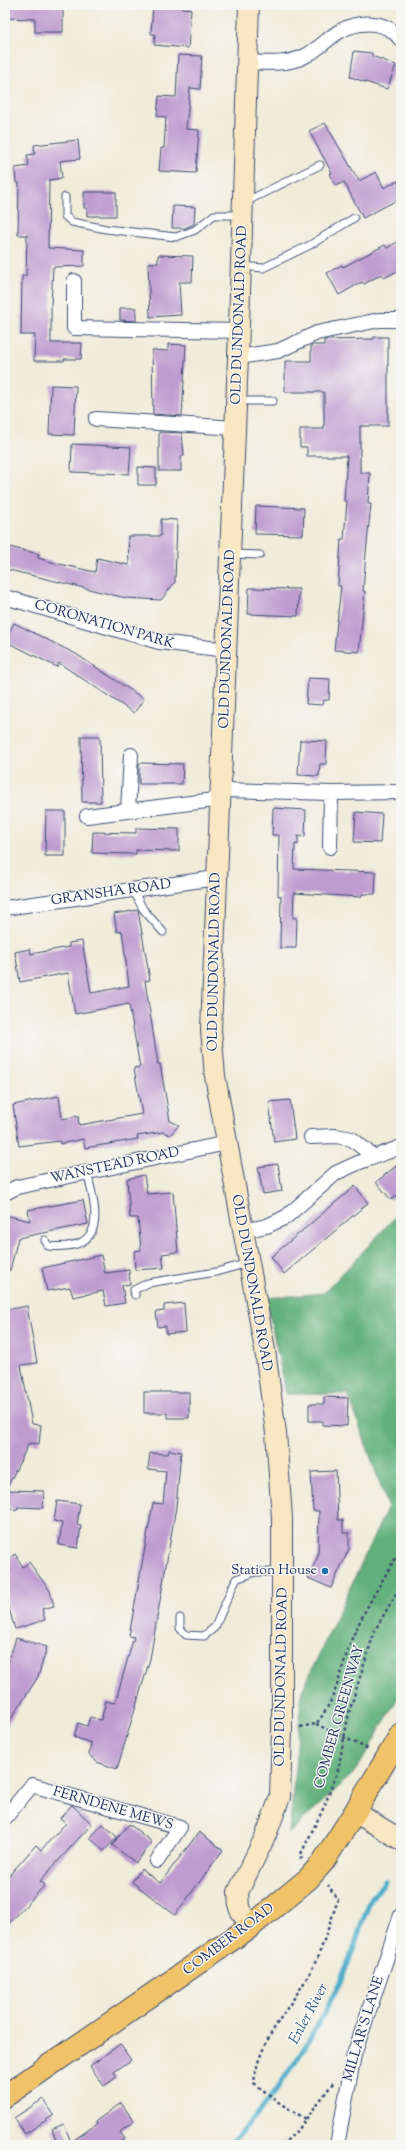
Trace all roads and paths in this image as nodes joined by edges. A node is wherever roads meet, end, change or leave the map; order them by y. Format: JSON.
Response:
{"nodes":[{"id":1,"x":250,"y":5,"type":"edge"},
{"id":2,"x":401,"y":40,"type":"edge"},
{"id":3,"x":248,"y":62,"type":"junction"},
{"id":4,"x":320,"y":165,"type":"dead end"},
{"id":5,"x":65,"y":197,"type":"dead end"},
{"id":6,"x":243,"y":209,"type":"junction"},
{"id":7,"x":354,"y":218,"type":"dead end"},
{"id":8,"x":241,"y":266,"type":"junction"},
{"id":9,"x":74,"y":281,"type":"dead end"},
{"id":10,"x":401,"y":320,"type":"edge"},
{"id":11,"x":239,"y":331,"type":"junction"},
{"id":12,"x":238,"y":357,"type":"junction"},
{"id":13,"x":237,"y":401,"type":"junction"},
{"id":14,"x":273,"y":401,"type":"dead end"},
{"id":15,"x":96,"y":419,"type":"dead end"},
{"id":16,"x":236,"y":428,"type":"junction"},
{"id":17,"x":231,"y":554,"type":"junction"},
{"id":18,"x":260,"y":555,"type":"dead end"},
{"id":19,"x":5,"y":597,"type":"edge"},
{"id":20,"x":228,"y":650,"type":"junction"},
{"id":21,"x":130,"y":755,"type":"dead end"},
{"id":22,"x":401,"y":792,"type":"edge"},
{"id":23,"x":331,"y":793,"type":"junction"},
{"id":24,"x":222,"y":795,"type":"junction"},
{"id":25,"x":128,"y":811,"type":"junction"},
{"id":26,"x":87,"y":816,"type":"dead end"},
{"id":27,"x":330,"y":847,"type":"dead end"},
{"id":28,"x":216,"y":878,"type":"junction"},
{"id":29,"x":133,"y":890,"type":"junction"},
{"id":30,"x":5,"y":908,"type":"edge"},
{"id":31,"x":162,"y":932,"type":"dead end"},
{"id":32,"x":311,"y":1137,"type":"dead end"},
{"id":33,"x":227,"y":1143,"type":"junction"},
{"id":34,"x":401,"y":1147,"type":"edge"},
{"id":35,"x":374,"y":1157,"type":"junction"},
{"id":36,"x":87,"y":1172,"type":"junction"},
{"id":37,"x":5,"y":1193,"type":"edge"},
{"id":38,"x":242,"y":1231,"type":"junction"},
{"id":39,"x":45,"y":1240,"type":"dead end"},
{"id":40,"x":248,"y":1263,"type":"junction"},
{"id":41,"x":135,"y":1295,"type":"dead end"},
{"id":42,"x":401,"y":1556,"type":"edge"},
{"id":43,"x":283,"y":1572,"type":"junction"},
{"id":44,"x":401,"y":1585,"type":"edge"},
{"id":45,"x":180,"y":1618,"type":"dead end"},
{"id":46,"x":316,"y":1724,"type":"junction"},
{"id":47,"x":282,"y":1730,"type":"junction"},
{"id":48,"x":401,"y":1734,"type":"edge"},
{"id":49,"x":344,"y":1738,"type":"junction"},
{"id":50,"x":386,"y":1758,"type":"junction"},
{"id":51,"x":355,"y":1812,"type":"junction"},
{"id":52,"x":5,"y":1818,"type":"edge"},
{"id":53,"x":401,"y":1840,"type":"edge"},
{"id":54,"x":300,"y":1856,"type":"dead end"},
{"id":55,"x":157,"y":1861,"type":"dead end"},
{"id":56,"x":329,"y":1886,"type":"dead end"},
{"id":57,"x":401,"y":1915,"type":"edge"},
{"id":58,"x":250,"y":1926,"type":"junction"},
{"id":59,"x":336,"y":2078,"type":"dead end"},
{"id":60,"x":5,"y":2096,"type":"edge"},
{"id":61,"x":306,"y":2119,"type":"junction"},
{"id":62,"x":282,"y":2145,"type":"edge"},
{"id":63,"x":337,"y":2145,"type":"edge"}],
"edges":[{"from":1,"to":3,"type":"street","name":"OLD DUNDONALD ROAD"},
{"from":2,"to":3,"type":"street"},
{"from":3,"to":6,"type":"street","name":"OLD DUNDONALD ROAD"},
{"from":4,"to":6,"type":"lane"},
{"from":5,"to":6,"type":"lane"},
{"from":6,"to":8,"type":"street","name":"OLD DUNDONALD ROAD"},
{"from":7,"to":8,"type":"lane"},
{"from":8,"to":11,"type":"street","name":"OLD DUNDONALD ROAD"},
{"from":9,"to":11,"type":"street"},
{"from":10,"to":12,"type":"street"},
{"from":11,"to":12,"type":"street","name":"OLD DUNDONALD ROAD"},
{"from":12,"to":13,"type":"street","name":"OLD DUNDONALD ROAD"},
{"from":13,"to":14,"type":"lane"},
{"from":13,"to":16,"type":"street","name":"OLD DUNDONALD ROAD"},
{"from":15,"to":16,"type":"street"},
{"from":16,"to":17,"type":"street","name":"OLD DUNDONALD ROAD"},
{"from":17,"to":18,"type":"lane"},
{"from":17,"to":20,"type":"street","name":"OLD DUNDONALD ROAD"},
{"from":19,"to":20,"type":"street","name":"CORONATION PARK"},
{"from":20,"to":24,"type":"street","name":"OLD DUNDONALD ROAD"},
{"from":21,"to":25,"type":"street"},
{"from":22,"to":23,"type":"street"},
{"from":23,"to":24,"type":"street"},
{"from":23,"to":27,"type":"street"},
{"from":24,"to":25,"type":"street"},
{"from":24,"to":28,"type":"street","name":"OLD DUNDONALD ROAD"},
{"from":25,"to":26,"type":"street"},
{"from":28,"to":29,"type":"street","name":"GRANSHA ROAD"},
{"from":28,"to":33,"type":"street","name":"OLD DUNDONALD ROAD"},
{"from":29,"to":30,"type":"street","name":"GRANSHA ROAD"},
{"from":29,"to":31,"type":"lane"},
{"from":32,"to":35,"type":"street"},
{"from":33,"to":36,"type":"street","name":"WANSTEAD ROAD"},
{"from":33,"to":38,"type":"street","name":"OLD DUNDONALD ROAD"},
{"from":34,"to":35,"type":"street"},
{"from":35,"to":38,"type":"street"},
{"from":36,"to":37,"type":"street","name":"WANSTEAD ROAD"},
{"from":36,"to":39,"type":"lane"},
{"from":38,"to":40,"type":"street","name":"OLD DUNDONALD ROAD"},
{"from":40,"to":41,"type":"lane"},
{"from":40,"to":43,"type":"street","name":"OLD DUNDONALD ROAD"},
{"from":42,"to":46,"type":"path"},
{"from":43,"to":45,"type":"lane"},
{"from":43,"to":47,"type":"street","name":"OLD DUNDONALD ROAD"},
{"from":44,"to":49,"type":"path","name":"COMBER GREENWAY"},
{"from":46,"to":47,"type":"path"},
{"from":46,"to":49,"type":"path"},
{"from":47,"to":58,"type":"street","name":"OLD DUNDONALD ROAD"},
{"from":48,"to":50,"type":"highway","name":"COMBER ROAD"},
{"from":49,"to":50,"type":"path"},
{"from":49,"to":54,"type":"path","name":"COMBER GREENWAY"},
{"from":50,"to":51,"type":"highway","name":"COMBER ROAD"},
{"from":51,"to":53,"type":"street"},
{"from":51,"to":58,"type":"highway","name":"COMBER ROAD"},
{"from":52,"to":55,"type":"street","name":"FERNDENE MEWS"},
{"from":56,"to":61,"type":"path"},
{"from":57,"to":63,"type":"street","name":"MILLAR'S LANE"},
{"from":58,"to":60,"type":"highway","name":"COMBER ROAD"},
{"from":59,"to":61,"type":"path"},
{"from":61,"to":62,"type":"path"}]}
